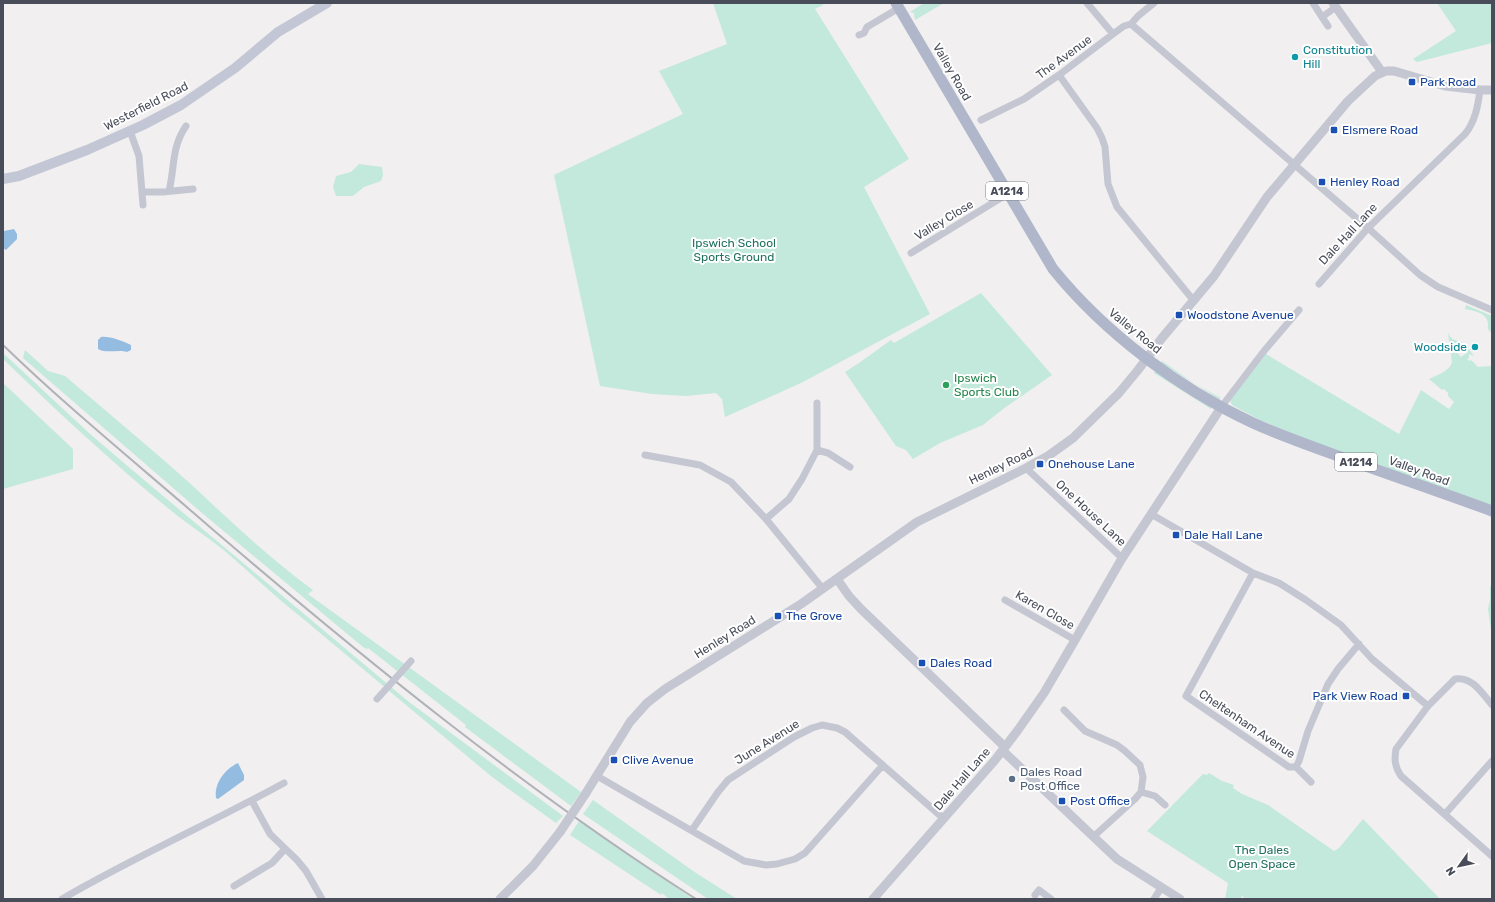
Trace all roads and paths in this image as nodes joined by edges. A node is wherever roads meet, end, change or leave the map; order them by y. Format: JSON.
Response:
{"nodes":[{"id":1,"x":327,"y":3,"type":"edge"},
{"id":2,"x":1087,"y":3,"type":"edge"},
{"id":3,"x":1154,"y":3,"type":"edge"},
{"id":4,"x":1313,"y":3,"type":"edge"},
{"id":5,"x":1335,"y":5,"type":"edge"},
{"id":6,"x":897,"y":6,"type":"edge"},
{"id":7,"x":1322,"y":17,"type":"junction"},
{"id":8,"x":1132,"y":24,"type":"junction"},
{"id":9,"x":1328,"y":26,"type":"dead end"},
{"id":10,"x":1113,"y":34,"type":"junction"},
{"id":11,"x":863,"y":35,"type":"dead end"},
{"id":12,"x":1382,"y":72,"type":"junction"},
{"id":13,"x":1059,"y":76,"type":"junction"},
{"id":14,"x":1480,"y":90,"type":"junction"},
{"id":15,"x":1492,"y":90,"type":"edge"},
{"id":16,"x":981,"y":120,"type":"dead end"},
{"id":17,"x":186,"y":126,"type":"dead end"},
{"id":18,"x":130,"y":131,"type":"junction"},
{"id":19,"x":1294,"y":164,"type":"junction"},
{"id":20,"x":3,"y":179,"type":"edge"},
{"id":21,"x":193,"y":189,"type":"dead end"},
{"id":22,"x":169,"y":191,"type":"junction"},
{"id":23,"x":142,"y":192,"type":"junction"},
{"id":24,"x":1009,"y":193,"type":"junction"},
{"id":25,"x":143,"y":205,"type":"dead end"},
{"id":26,"x":1368,"y":228,"type":"junction"},
{"id":27,"x":911,"y":253,"type":"dead end"},
{"id":28,"x":1319,"y":284,"type":"dead end"},
{"id":29,"x":1194,"y":300,"type":"junction"},
{"id":30,"x":1299,"y":310,"type":"dead end"},
{"id":31,"x":1492,"y":310,"type":"edge"},
{"id":32,"x":1147,"y":358,"type":"junction"},
{"id":33,"x":817,"y":403,"type":"dead end"},
{"id":34,"x":1222,"y":406,"type":"junction"},
{"id":35,"x":817,"y":450,"type":"junction"},
{"id":36,"x":645,"y":455,"type":"dead end"},
{"id":37,"x":850,"y":467,"type":"dead end"},
{"id":38,"x":1026,"y":468,"type":"junction"},
{"id":39,"x":1492,"y":511,"type":"edge"},
{"id":40,"x":1151,"y":514,"type":"junction"},
{"id":41,"x":766,"y":519,"type":"junction"},
{"id":42,"x":1122,"y":558,"type":"junction"},
{"id":43,"x":1253,"y":573,"type":"junction"},
{"id":44,"x":837,"y":579,"type":"junction"},
{"id":45,"x":822,"y":589,"type":"junction"},
{"id":46,"x":1005,"y":600,"type":"dead end"},
{"id":47,"x":1075,"y":640,"type":"junction"},
{"id":48,"x":1359,"y":644,"type":"junction"},
{"id":49,"x":411,"y":661,"type":"dead end"},
{"id":50,"x":377,"y":699,"type":"dead end"},
{"id":51,"x":1492,"y":705,"type":"edge"},
{"id":52,"x":1428,"y":706,"type":"junction"},
{"id":53,"x":1064,"y":710,"type":"dead end"},
{"id":54,"x":1004,"y":749,"type":"junction"},
{"id":55,"x":1492,"y":761,"type":"edge"},
{"id":56,"x":883,"y":765,"type":"junction"},
{"id":57,"x":1296,"y":767,"type":"junction"},
{"id":58,"x":597,"y":776,"type":"junction"},
{"id":59,"x":1312,"y":782,"type":"dead end"},
{"id":60,"x":284,"y":783,"type":"dead end"},
{"id":61,"x":1141,"y":792,"type":"junction"},
{"id":62,"x":252,"y":801,"type":"junction"},
{"id":63,"x":1165,"y":805,"type":"dead end"},
{"id":64,"x":1445,"y":814,"type":"junction"},
{"id":65,"x":943,"y":818,"type":"junction"},
{"id":66,"x":692,"y":830,"type":"junction"},
{"id":67,"x":1094,"y":837,"type":"junction"},
{"id":68,"x":285,"y":849,"type":"junction"},
{"id":69,"x":1492,"y":856,"type":"edge"},
{"id":70,"x":234,"y":886,"type":"dead end"},
{"id":71,"x":1161,"y":888,"type":"junction"},
{"id":72,"x":1035,"y":895,"type":"dead end"},
{"id":73,"x":62,"y":899,"type":"edge"},
{"id":74,"x":322,"y":899,"type":"edge"},
{"id":75,"x":500,"y":899,"type":"edge"},
{"id":76,"x":873,"y":899,"type":"edge"},
{"id":77,"x":1051,"y":899,"type":"edge"},
{"id":78,"x":1154,"y":899,"type":"edge"},
{"id":79,"x":1180,"y":899,"type":"edge"}],
"edges":[{"from":1,"to":18,"type":"main road","name":"Westerfield Road"},
{"from":2,"to":10,"type":"street"},
{"from":3,"to":8,"type":"street","name":"The Avenue"},
{"from":4,"to":7,"type":"street"},
{"from":5,"to":7,"type":"street"},
{"from":5,"to":12,"type":"street"},
{"from":6,"to":11,"type":"street","name":"Valley Road"},
{"from":6,"to":24,"type":"main road","name":"Valley Road","number":"A1214"},
{"from":7,"to":9,"type":"street"},
{"from":8,"to":10,"type":"street","name":"The Avenue"},
{"from":8,"to":19,"type":"street"},
{"from":10,"to":13,"type":"street","name":"The Avenue"},
{"from":12,"to":14,"type":"street"},
{"from":12,"to":19,"type":"street","name":"Henley Road"},
{"from":13,"to":16,"type":"street","name":"The Avenue"},
{"from":13,"to":29,"type":"street"},
{"from":14,"to":15,"type":"street"},
{"from":14,"to":26,"type":"street","name":"Dale Hall Lane"},
{"from":17,"to":22,"type":"street"},
{"from":18,"to":20,"type":"main road","name":"Westerfield Road"},
{"from":18,"to":23,"type":"street"},
{"from":19,"to":26,"type":"street"},
{"from":19,"to":29,"type":"street","name":"Henley Road"},
{"from":21,"to":22,"type":"street"},
{"from":22,"to":23,"type":"street"},
{"from":23,"to":25,"type":"street"},
{"from":24,"to":27,"type":"street","name":"Valley Close"},
{"from":24,"to":32,"type":"main road","name":"Valley Road","number":"A1214"},
{"from":26,"to":28,"type":"street","name":"Dale Hall Lane"},
{"from":26,"to":31,"type":"street"},
{"from":29,"to":32,"type":"street","name":"Henley Road"},
{"from":30,"to":34,"type":"street","name":"Dale Hall Lane"},
{"from":32,"to":34,"type":"main road","name":"Valley Road","number":"A1214"},
{"from":32,"to":38,"type":"street","name":"Henley Road"},
{"from":33,"to":35,"type":"street"},
{"from":34,"to":39,"type":"main road","name":"Valley Road","number":"A1214"},
{"from":34,"to":40,"type":"street","name":"Dale Hall Lane"},
{"from":35,"to":37,"type":"street"},
{"from":35,"to":41,"type":"street"},
{"from":36,"to":41,"type":"street"},
{"from":38,"to":42,"type":"street","name":"One House Lane"},
{"from":38,"to":44,"type":"street","name":"Henley Road"},
{"from":40,"to":42,"type":"street","name":"Dale Hall Lane"},
{"from":40,"to":43,"type":"street"},
{"from":41,"to":45,"type":"street"},
{"from":42,"to":47,"type":"street","name":"Dale Hall Lane"},
{"from":43,"to":48,"type":"street"},
{"from":43,"to":57,"type":"street","name":"Cheltenham Avenue"},
{"from":44,"to":45,"type":"street","name":"Henley Road"},
{"from":44,"to":54,"type":"street"},
{"from":45,"to":58,"type":"street","name":"Henley Road"},
{"from":46,"to":47,"type":"street","name":"Karen Close"},
{"from":47,"to":54,"type":"street","name":"Dale Hall Lane"},
{"from":48,"to":52,"type":"street"},
{"from":48,"to":57,"type":"street","name":"Cheltenham Avenue"},
{"from":49,"to":50,"type":"street","bridge":true},
{"from":51,"to":52,"type":"street"},
{"from":52,"to":64,"type":"street"},
{"from":53,"to":61,"type":"street"},
{"from":54,"to":65,"type":"street","name":"Dale Hall Lane"},
{"from":54,"to":67,"type":"street"},
{"from":55,"to":64,"type":"street"},
{"from":56,"to":65,"type":"street","name":"June Avenue"},
{"from":56,"to":66,"type":"street"},
{"from":56,"to":66,"type":"street","name":"June Avenue"},
{"from":57,"to":59,"type":"street"},
{"from":58,"to":66,"type":"street"},
{"from":58,"to":75,"type":"street","name":"Henley Road","bridge":true},
{"from":60,"to":62,"type":"street"},
{"from":61,"to":63,"type":"street"},
{"from":61,"to":67,"type":"street"},
{"from":62,"to":68,"type":"street"},
{"from":62,"to":73,"type":"street"},
{"from":64,"to":69,"type":"street"},
{"from":65,"to":76,"type":"street","name":"Dale Hall Lane"},
{"from":67,"to":71,"type":"street"},
{"from":68,"to":70,"type":"street"},
{"from":68,"to":74,"type":"street"},
{"from":71,"to":78,"type":"street"},
{"from":71,"to":79,"type":"street"},
{"from":72,"to":77,"type":"street"}]}
